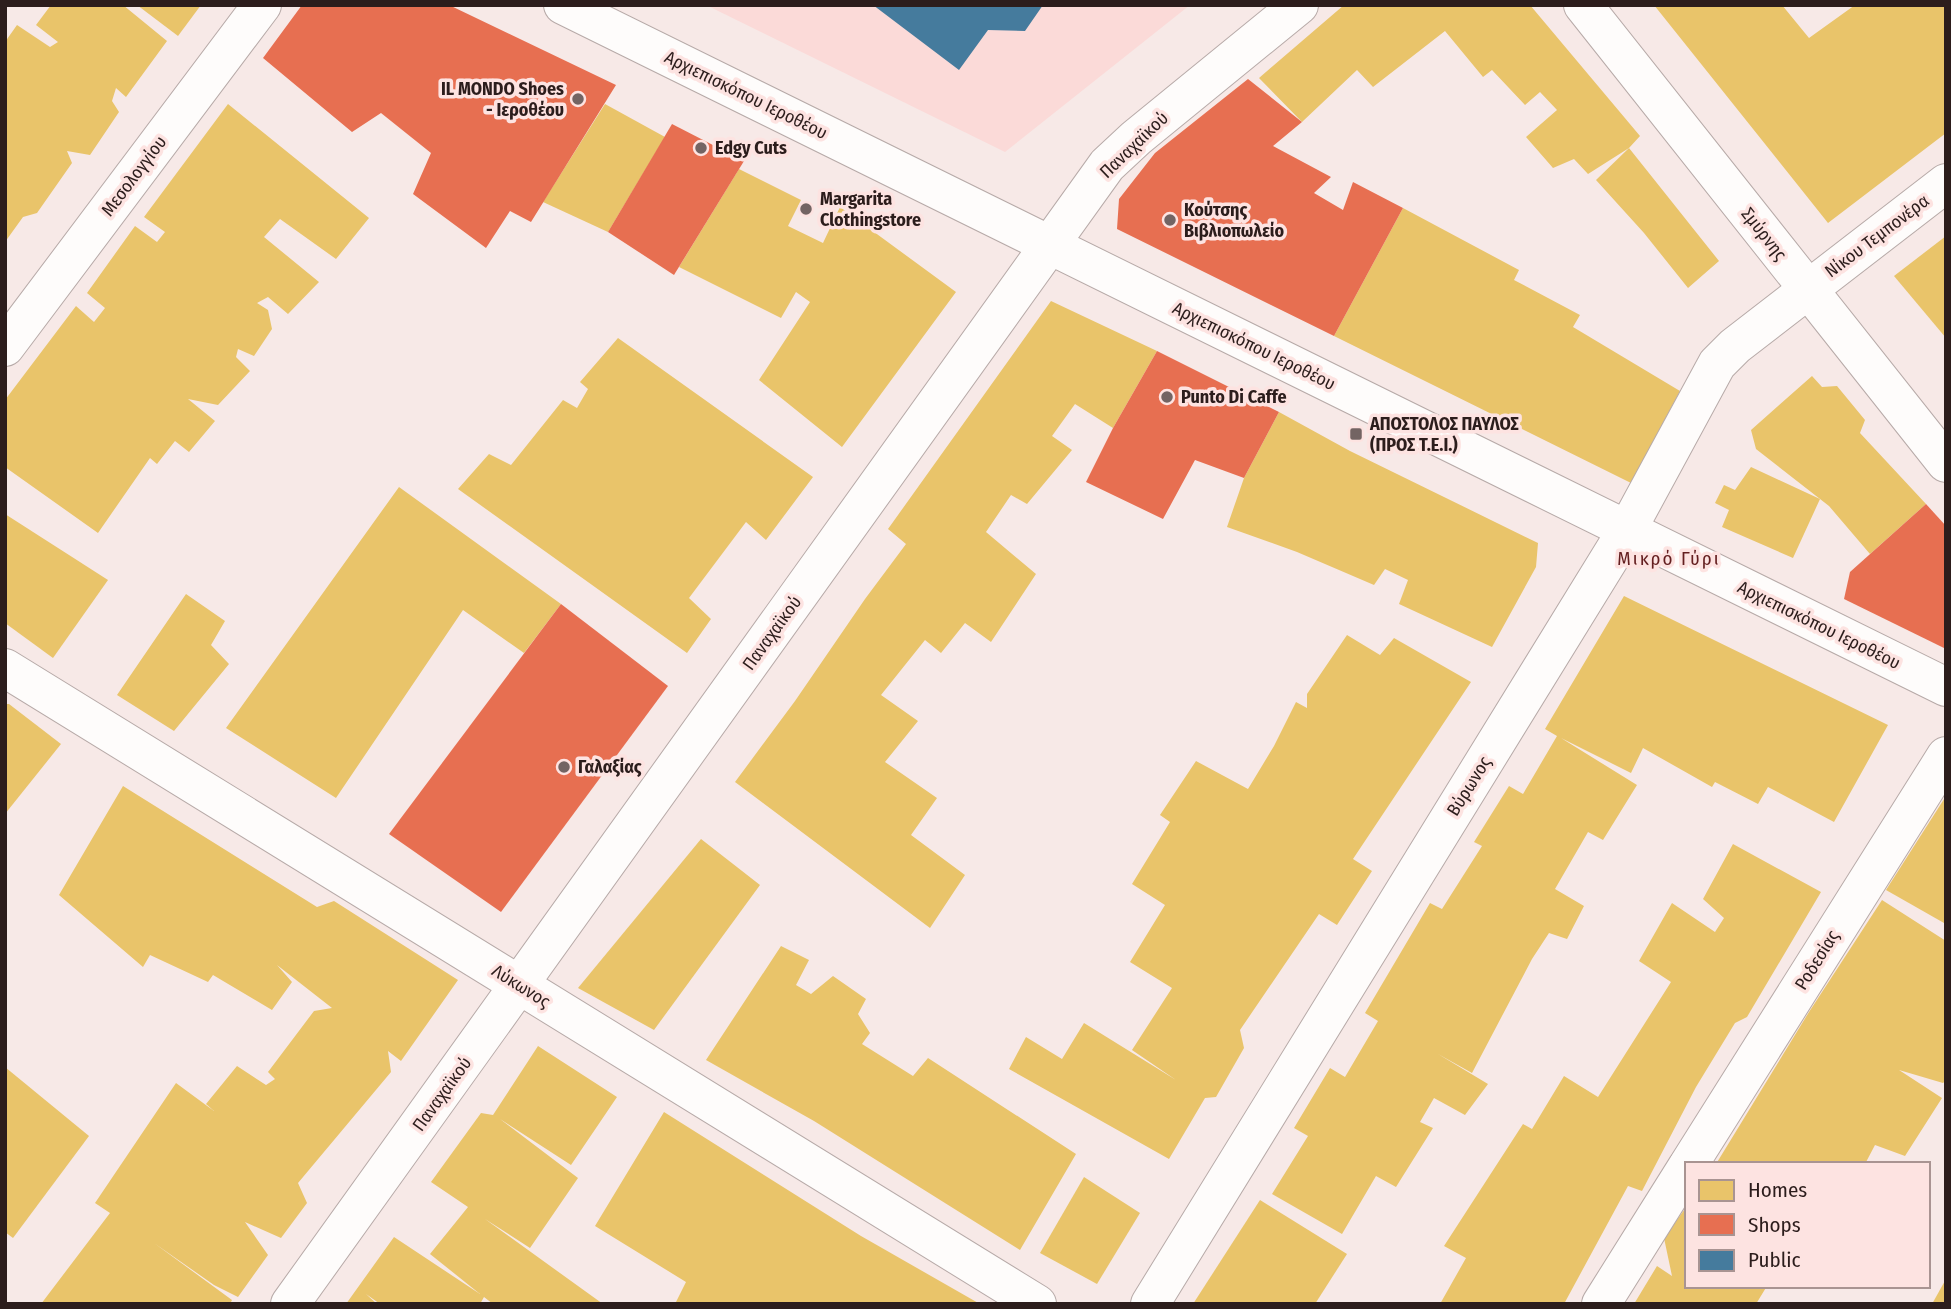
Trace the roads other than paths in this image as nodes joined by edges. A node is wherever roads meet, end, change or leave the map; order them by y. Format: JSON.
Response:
{"nodes":[{"id":1,"x":262,"y":5,"type":"edge"},
{"id":2,"x":562,"y":5,"type":"edge"},
{"id":3,"x":1299,"y":5,"type":"edge"},
{"id":4,"x":1583,"y":5,"type":"edge"},
{"id":5,"x":1946,"y":183,"type":"edge"},
{"id":6,"x":1050,"y":245,"type":"junction"},
{"id":7,"x":1808,"y":289,"type":"junction"},
{"id":8,"x":5,"y":347,"type":"edge"},
{"id":9,"x":1946,"y":463,"type":"edge"},
{"id":10,"x":1627,"y":530,"type":"junction"},
{"id":11,"x":5,"y":668,"type":"edge"},
{"id":12,"x":1946,"y":687,"type":"edge"},
{"id":13,"x":1946,"y":756,"type":"edge"},
{"id":14,"x":520,"y":986,"type":"junction"},
{"id":15,"x":1691,"y":1162,"type":"edge"},
{"id":16,"x":1685,"y":1171,"type":"edge"},
{"id":17,"x":290,"y":1304,"type":"edge"},
{"id":18,"x":1037,"y":1304,"type":"edge"},
{"id":19,"x":1150,"y":1304,"type":"edge"},
{"id":20,"x":1601,"y":1304,"type":"edge"}],
"edges":[{"from":1,"to":8,"type":"street","name":"Μεσολογγίου"},
{"from":2,"to":6,"type":"street","name":"Αρχιεπισκόπου Ιεροθέου"},
{"from":3,"to":6,"type":"street","name":"Παναχαϊκού"},
{"from":4,"to":7,"type":"street","name":"Σμύρνης"},
{"from":5,"to":7,"type":"street","name":"Νίκου Τεμπονέρα"},
{"from":6,"to":10,"type":"street","name":"Αρχιεπισκόπου Ιεροθέου"},
{"from":6,"to":14,"type":"street","name":"Παναχαϊκού"},
{"from":7,"to":9,"type":"street","name":"Σμύρνης"},
{"from":7,"to":10,"type":"street","name":"Βύρωνος"},
{"from":10,"to":12,"type":"street","name":"Αρχιεπισκόπου Ιεροθέου"},
{"from":10,"to":19,"type":"street","name":"Βύρωνος"},
{"from":11,"to":14,"type":"street","name":"Λύκωνος"},
{"from":13,"to":15,"type":"street","name":"Ροδεσίας"},
{"from":14,"to":17,"type":"street","name":"Παναχαϊκού"},
{"from":14,"to":18,"type":"street","name":"Λύκωνος"},
{"from":16,"to":20,"type":"street","name":"Ροδεσίας"}]}
